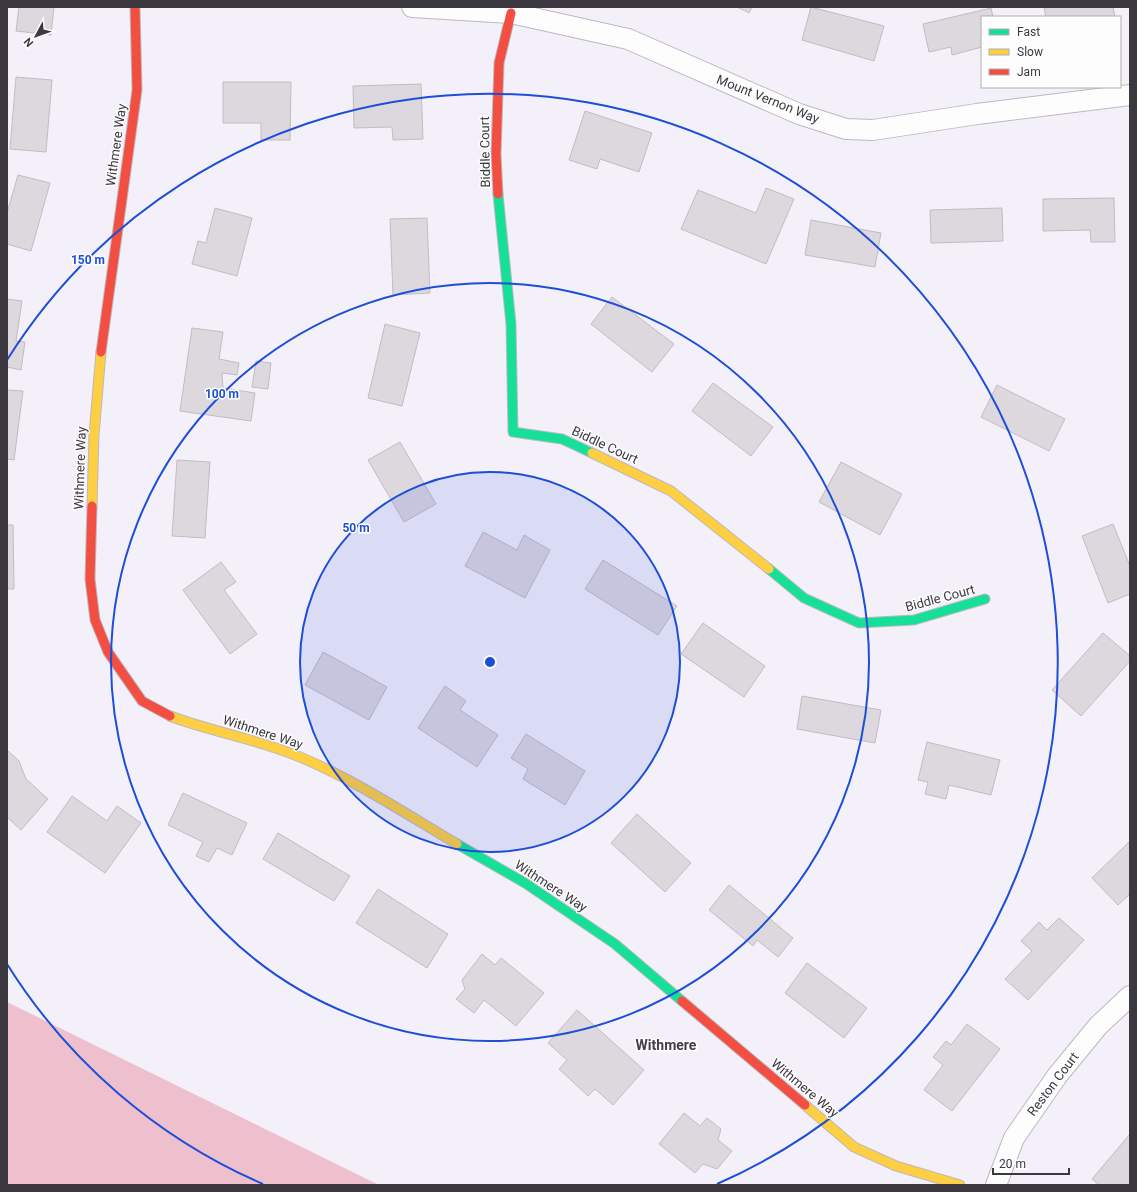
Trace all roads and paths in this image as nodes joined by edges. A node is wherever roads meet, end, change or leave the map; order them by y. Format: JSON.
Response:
{"nodes":[{"id":1,"x":135,"y":7,"type":"edge"},
{"id":2,"x":412,"y":7,"type":"edge"},
{"id":3,"x":511,"y":13,"type":"junction"},
{"id":4,"x":1130,"y":95,"type":"edge"},
{"id":5,"x":985,"y":599,"type":"dead end"},
{"id":6,"x":1130,"y":996,"type":"edge"},
{"id":7,"x":960,"y":1185,"type":"edge"},
{"id":8,"x":996,"y":1185,"type":"edge"}],
"edges":[{"from":1,"to":7,"type":"street","name":"Withmere Way"},
{"from":2,"to":3,"type":"street","name":"Mount Vernon Way"},
{"from":3,"to":4,"type":"street","name":"Mount Vernon Way"},
{"from":3,"to":5,"type":"street","name":"Biddle Court"},
{"from":6,"to":8,"type":"street","name":"Reston Court"}]}
